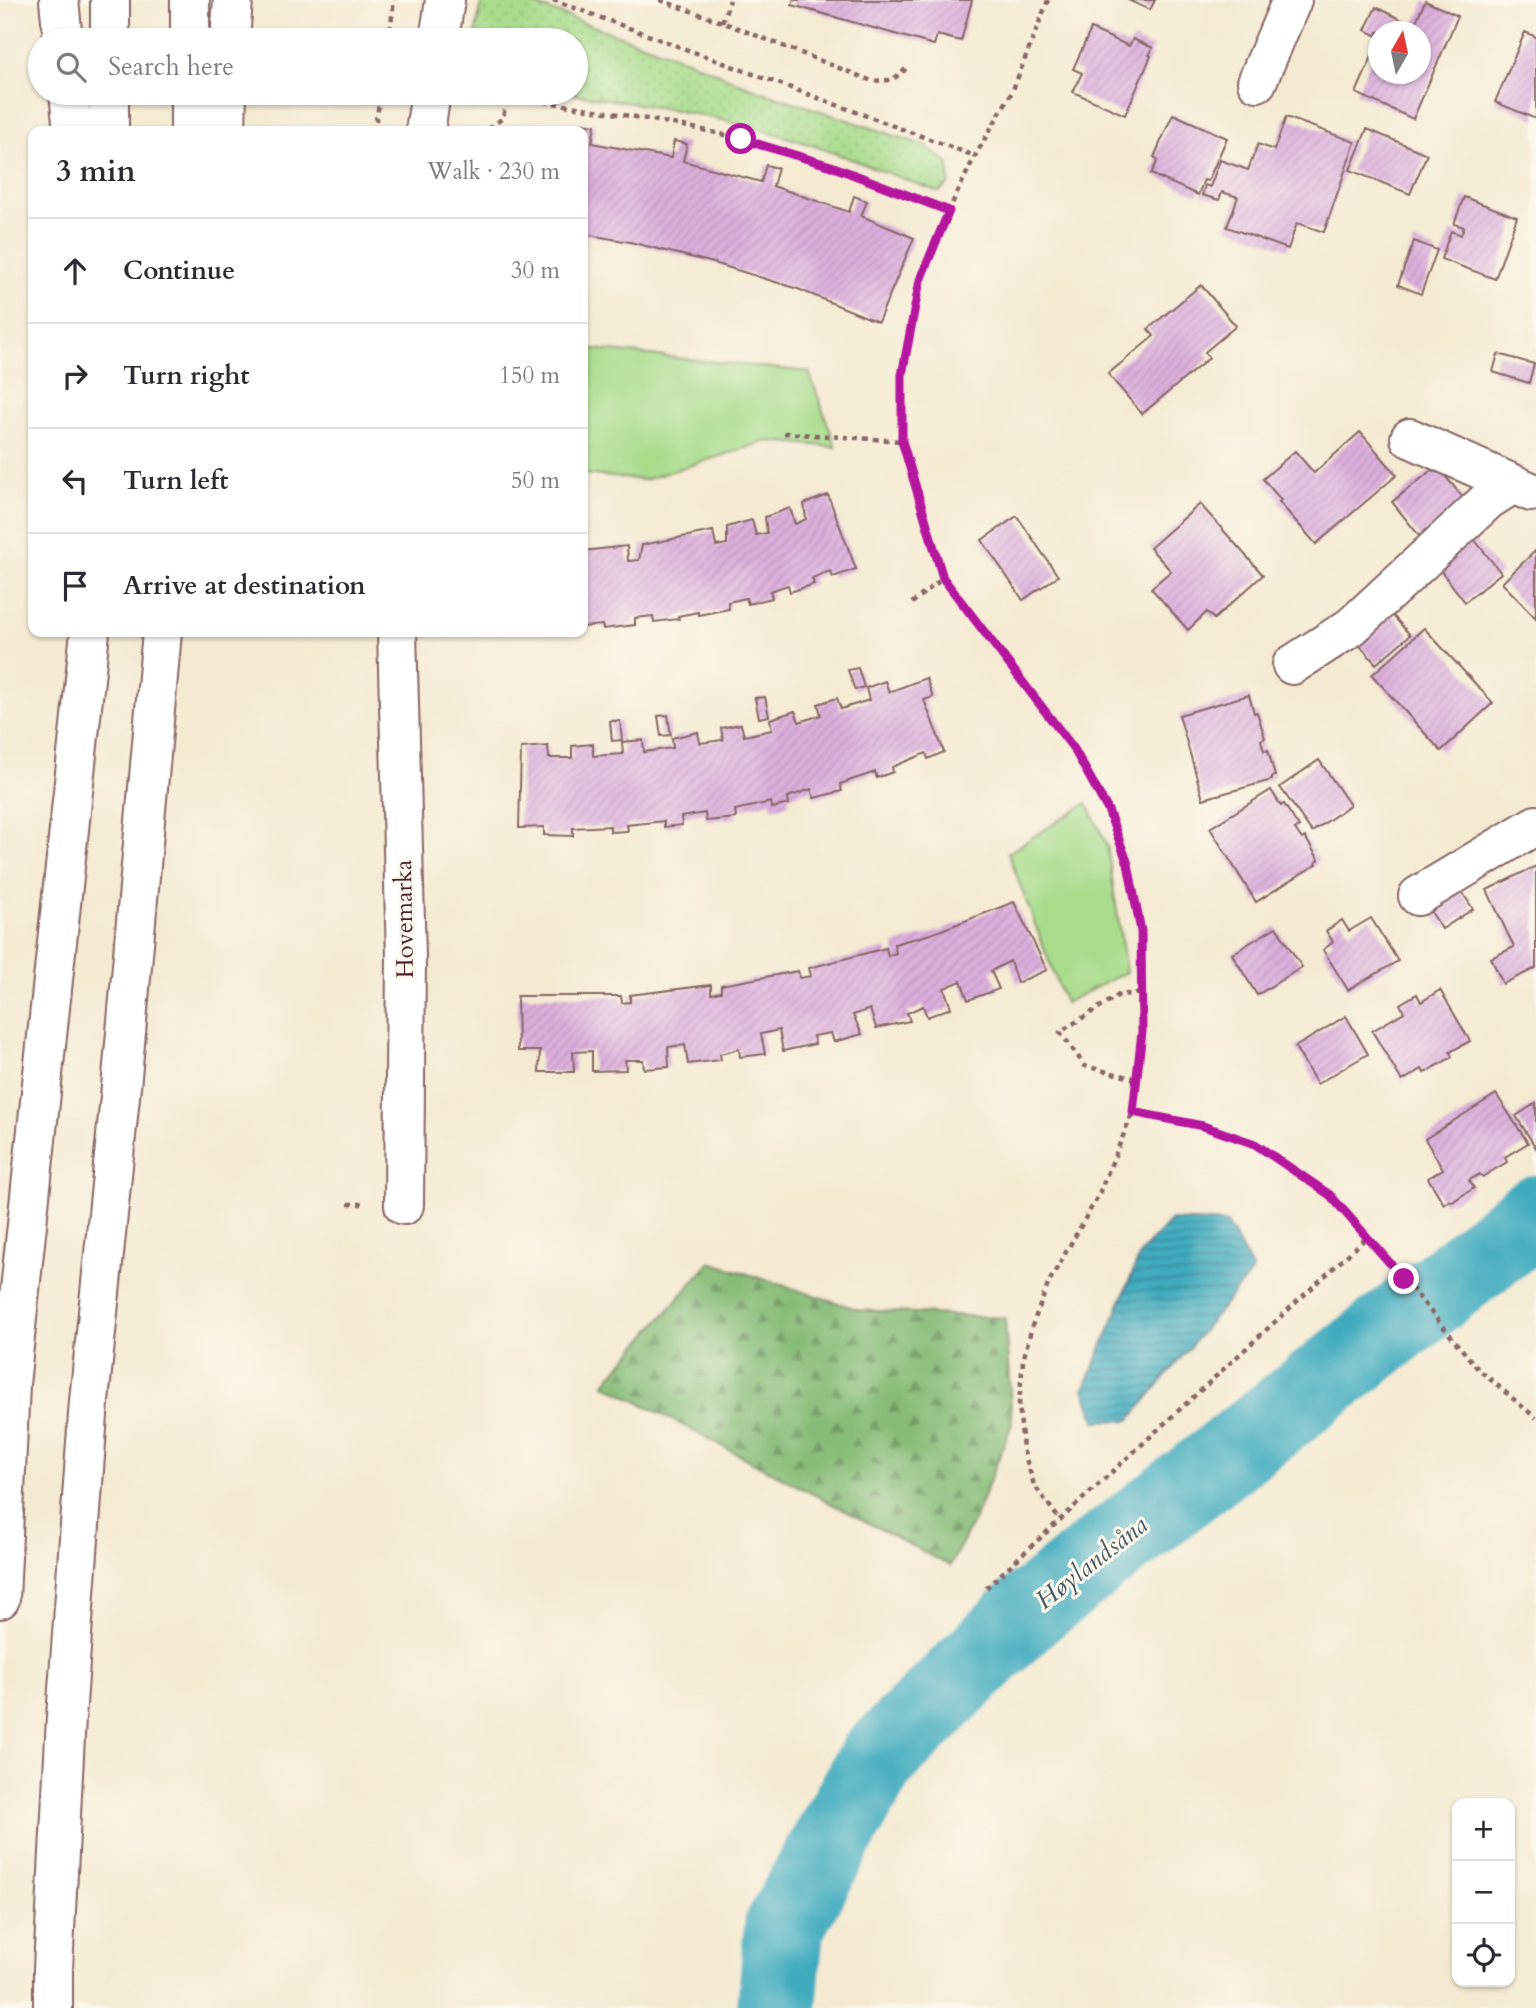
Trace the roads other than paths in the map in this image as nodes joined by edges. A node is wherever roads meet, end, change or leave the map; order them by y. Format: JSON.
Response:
{"nodes":[{"id":1,"x":59,"y":0,"type":"edge"},
{"id":2,"x":110,"y":0,"type":"edge"},
{"id":3,"x":190,"y":0,"type":"edge"},
{"id":4,"x":233,"y":0,"type":"edge"},
{"id":5,"x":445,"y":0,"type":"edge"},
{"id":6,"x":1292,"y":0,"type":"edge"},
{"id":7,"x":62,"y":28,"type":"edge"},
{"id":8,"x":110,"y":28,"type":"edge"},
{"id":9,"x":190,"y":28,"type":"edge"},
{"id":10,"x":231,"y":28,"type":"edge"},
{"id":11,"x":441,"y":28,"type":"edge"},
{"id":12,"x":1256,"y":82,"type":"dead end"},
{"id":13,"x":70,"y":105,"type":"edge"},
{"id":14,"x":109,"y":105,"type":"edge"},
{"id":15,"x":190,"y":105,"type":"edge"},
{"id":16,"x":227,"y":105,"type":"edge"},
{"id":17,"x":429,"y":105,"type":"edge"},
{"id":18,"x":72,"y":126,"type":"edge"},
{"id":19,"x":109,"y":126,"type":"edge"},
{"id":20,"x":190,"y":126,"type":"edge"},
{"id":21,"x":226,"y":126,"type":"edge"},
{"id":22,"x":426,"y":126,"type":"edge"},
{"id":23,"x":1410,"y":438,"type":"dead end"},
{"id":24,"x":1525,"y":489,"type":"edge"},
{"id":25,"x":89,"y":637,"type":"edge"},
{"id":26,"x":162,"y":637,"type":"edge"},
{"id":27,"x":397,"y":637,"type":"edge"},
{"id":28,"x":1292,"y":665,"type":"dead end"},
{"id":29,"x":1536,"y":825,"type":"edge"},
{"id":30,"x":1418,"y":896,"type":"dead end"},
{"id":31,"x":404,"y":1205,"type":"dead end"},
{"id":32,"x":0,"y":1599,"type":"edge"},
{"id":33,"x":53,"y":2008,"type":"edge"}],
"edges":[{"from":1,"to":7,"type":"main road"},
{"from":2,"to":8,"type":"main road"},
{"from":3,"to":9,"type":"main road"},
{"from":4,"to":10,"type":"main road"},
{"from":5,"to":11,"type":"main road"},
{"from":6,"to":12,"type":"main road"},
{"from":13,"to":18,"type":"main road"},
{"from":14,"to":19,"type":"main road"},
{"from":15,"to":20,"type":"main road"},
{"from":16,"to":21,"type":"main road"},
{"from":17,"to":22,"type":"main road"},
{"from":23,"to":24,"type":"main road"},
{"from":24,"to":28,"type":"main road"},
{"from":25,"to":32,"type":"main road"},
{"from":26,"to":33,"type":"main road"},
{"from":27,"to":31,"type":"main road","name":"Hovemarka"},
{"from":29,"to":30,"type":"main road"}]}
